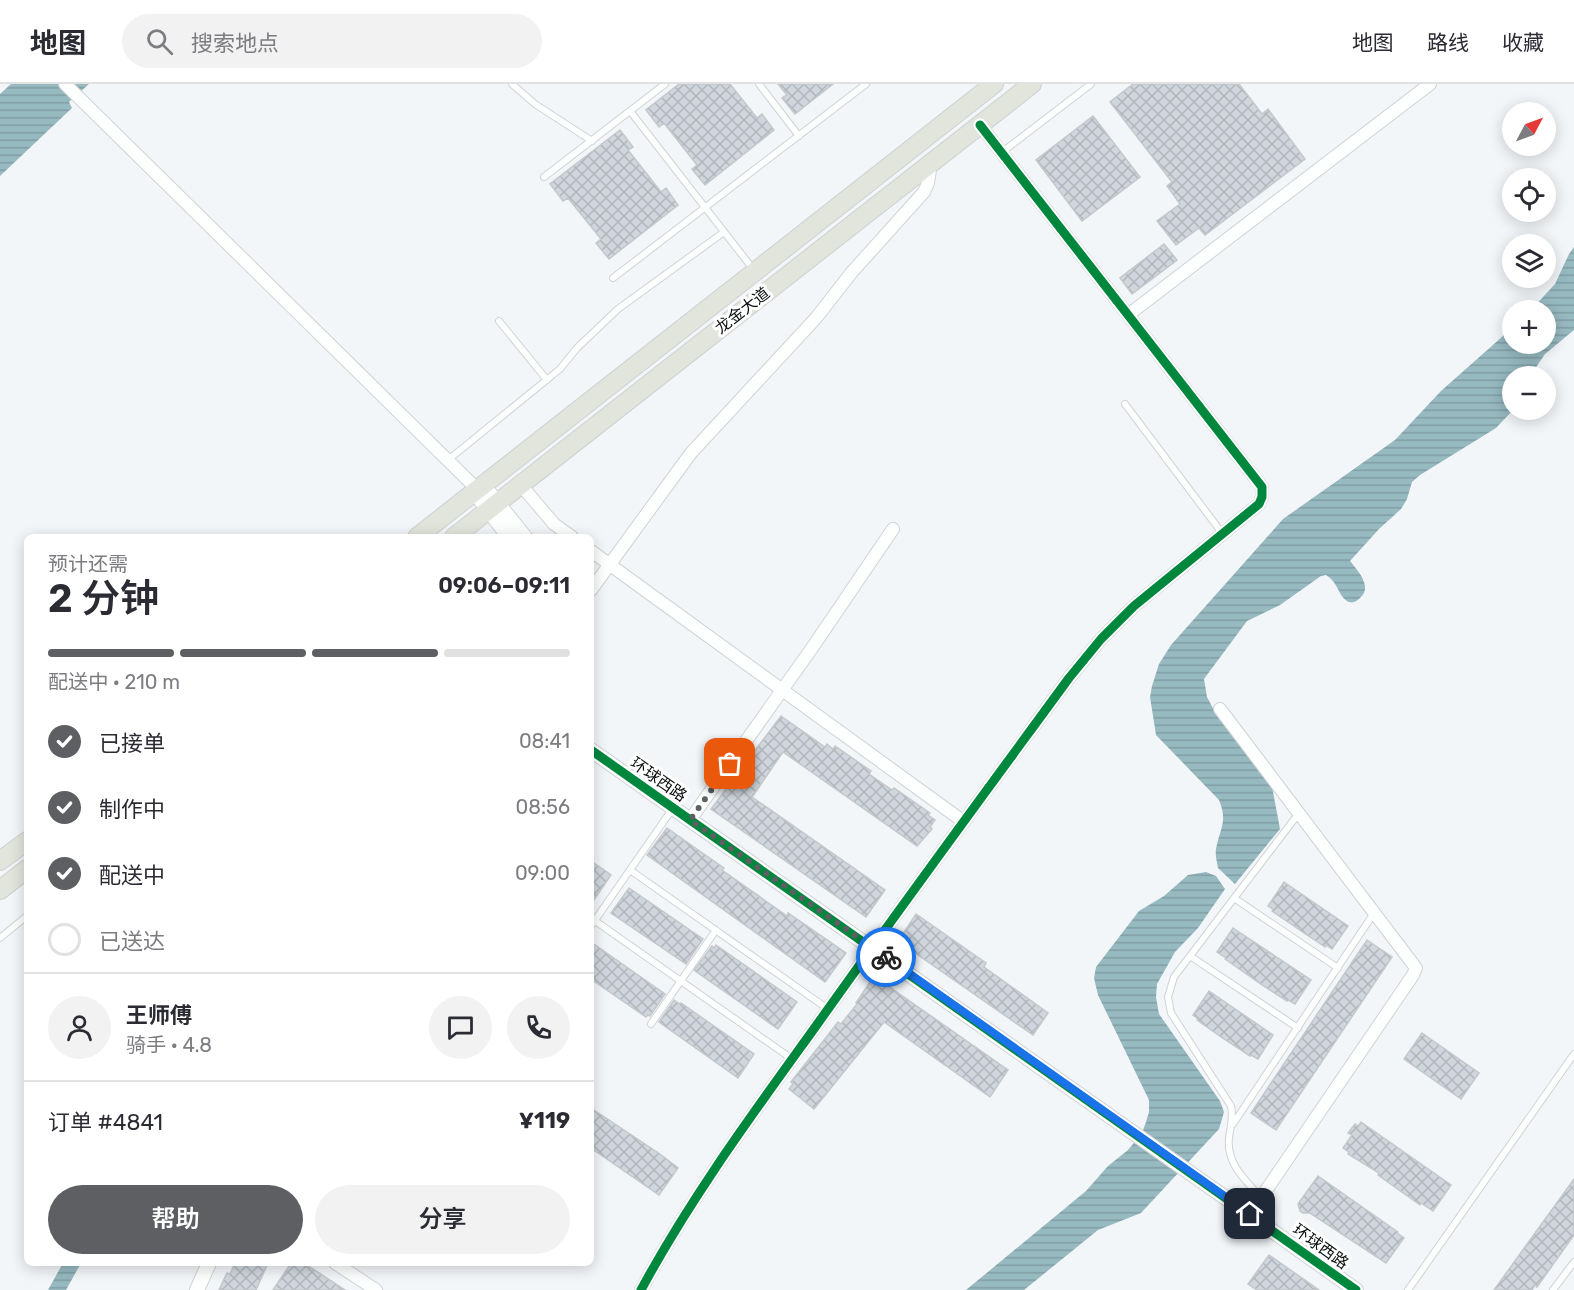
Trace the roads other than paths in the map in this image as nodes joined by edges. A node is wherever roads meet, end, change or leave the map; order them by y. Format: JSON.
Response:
{"nodes":[{"id":1,"x":65,"y":84,"type":"edge"},
{"id":2,"x":512,"y":84,"type":"edge"},
{"id":3,"x":664,"y":84,"type":"edge"},
{"id":4,"x":759,"y":84,"type":"edge"},
{"id":5,"x":866,"y":84,"type":"edge"},
{"id":6,"x":994,"y":84,"type":"edge"},
{"id":7,"x":1032,"y":84,"type":"edge"},
{"id":8,"x":1091,"y":84,"type":"edge"},
{"id":9,"x":1430,"y":84,"type":"edge"},
{"id":10,"x":630,"y":111,"type":"junction"},
{"id":11,"x":980,"y":125,"type":"junction"},
{"id":12,"x":798,"y":136,"type":"junction"},
{"id":13,"x":592,"y":141,"type":"junction"},
{"id":14,"x":1001,"y":153,"type":"junction"},
{"id":15,"x":931,"y":163,"type":"junction"},
{"id":16,"x":544,"y":177,"type":"dead end"},
{"id":17,"x":705,"y":208,"type":"junction"},
{"id":18,"x":724,"y":232,"type":"junction"},
{"id":19,"x":754,"y":272,"type":"junction"},
{"id":20,"x":613,"y":278,"type":"dead end"},
{"id":21,"x":1128,"y":315,"type":"junction"},
{"id":22,"x":499,"y":321,"type":"dead end"},
{"id":23,"x":547,"y":380,"type":"junction"},
{"id":24,"x":1125,"y":404,"type":"dead end"},
{"id":25,"x":448,"y":460,"type":"junction"},
{"id":26,"x":520,"y":484,"type":"junction"},
{"id":27,"x":478,"y":489,"type":"junction"},
{"id":28,"x":493,"y":506,"type":"junction"},
{"id":29,"x":893,"y":529,"type":"dead end"},
{"id":30,"x":1222,"y":533,"type":"junction"},
{"id":31,"x":421,"y":534,"type":"edge"},
{"id":32,"x":458,"y":534,"type":"edge"},
{"id":33,"x":507,"y":534,"type":"edge"},
{"id":34,"x":522,"y":534,"type":"edge"},
{"id":35,"x":568,"y":534,"type":"edge"},
{"id":36,"x":594,"y":553,"type":"edge"},
{"id":37,"x":610,"y":565,"type":"junction"},
{"id":38,"x":594,"y":586,"type":"edge"},
{"id":39,"x":783,"y":690,"type":"junction"},
{"id":40,"x":1220,"y":709,"type":"dead end"},
{"id":41,"x":594,"y":752,"type":"edge"},
{"id":42,"x":674,"y":808,"type":"junction"},
{"id":43,"x":1299,"y":812,"type":"junction"},
{"id":44,"x":690,"y":820,"type":"junction"},
{"id":45,"x":964,"y":822,"type":"junction"},
{"id":46,"x":24,"y":843,"type":"edge"},
{"id":47,"x":0,"y":861,"type":"edge"},
{"id":48,"x":630,"y":870,"type":"junction"},
{"id":49,"x":24,"y":871,"type":"edge"},
{"id":50,"x":0,"y":890,"type":"edge"},
{"id":51,"x":1234,"y":898,"type":"junction"},
{"id":52,"x":1375,"y":913,"type":"junction"},
{"id":53,"x":24,"y":918,"type":"edge"},
{"id":54,"x":594,"y":919,"type":"edge"},
{"id":55,"x":594,"y":923,"type":"edge"},
{"id":56,"x":716,"y":930,"type":"junction"},
{"id":57,"x":0,"y":938,"type":"edge"},
{"id":58,"x":872,"y":948,"type":"junction"},
{"id":59,"x":1190,"y":956,"type":"junction"},
{"id":60,"x":1338,"y":968,"type":"junction"},
{"id":61,"x":681,"y":981,"type":"junction"},
{"id":62,"x":828,"y":1009,"type":"junction"},
{"id":63,"x":651,"y":1023,"type":"dead end"},
{"id":64,"x":1298,"y":1028,"type":"junction"},
{"id":65,"x":1574,"y":1054,"type":"edge"},
{"id":66,"x":792,"y":1059,"type":"junction"},
{"id":67,"x":1232,"y":1127,"type":"junction"},
{"id":68,"x":1262,"y":1198,"type":"junction"},
{"id":69,"x":1250,"y":1214,"type":"junction"},
{"id":70,"x":1574,"y":1262,"type":"edge"},
{"id":71,"x":208,"y":1266,"type":"edge"},
{"id":72,"x":340,"y":1266,"type":"edge"},
{"id":73,"x":197,"y":1290,"type":"edge"},
{"id":74,"x":376,"y":1290,"type":"edge"},
{"id":75,"x":641,"y":1290,"type":"edge"},
{"id":76,"x":1356,"y":1290,"type":"edge"},
{"id":77,"x":1408,"y":1290,"type":"edge"},
{"id":78,"x":1553,"y":1290,"type":"edge"}],
"edges":[{"from":1,"to":25,"type":"street"},
{"from":2,"to":13,"type":"lane"},
{"from":3,"to":10,"type":"lane"},
{"from":4,"to":12,"type":"lane"},
{"from":5,"to":12,"type":"lane"},
{"from":6,"to":19,"type":"main road","name":"龙金大道"},
{"from":7,"to":11,"type":"main road","name":"龙金大道"},
{"from":8,"to":14,"type":"lane"},
{"from":9,"to":21,"type":"street"},
{"from":10,"to":13,"type":"lane"},
{"from":10,"to":17,"type":"lane"},
{"from":11,"to":14,"type":"street"},
{"from":11,"to":15,"type":"main road","name":"龙金大道"},
{"from":12,"to":17,"type":"lane"},
{"from":13,"to":16,"type":"lane"},
{"from":14,"to":21,"type":"street"},
{"from":15,"to":26,"type":"main road","name":"龙金大道"},
{"from":15,"to":37,"type":"street"},
{"from":17,"to":18,"type":"lane"},
{"from":17,"to":20,"type":"lane"},
{"from":18,"to":19,"type":"lane"},
{"from":18,"to":23,"type":"lane"},
{"from":19,"to":27,"type":"main road","name":"龙金大道"},
{"from":21,"to":30,"type":"street"},
{"from":22,"to":23,"type":"lane"},
{"from":23,"to":25,"type":"lane"},
{"from":24,"to":30,"type":"lane"},
{"from":25,"to":27,"type":"street"},
{"from":26,"to":28,"type":"main road","name":"龙金大道"},
{"from":26,"to":35,"type":"street"},
{"from":27,"to":28,"type":"street"},
{"from":27,"to":31,"type":"main road","name":"龙金大道"},
{"from":28,"to":32,"type":"main road","name":"龙金大道"},
{"from":28,"to":33,"type":"street"},
{"from":28,"to":34,"type":"street"},
{"from":29,"to":39,"type":"street"},
{"from":30,"to":45,"type":"street"},
{"from":36,"to":37,"type":"street"},
{"from":37,"to":38,"type":"street"},
{"from":37,"to":39,"type":"street"},
{"from":39,"to":44,"type":"street"},
{"from":39,"to":45,"type":"street"},
{"from":40,"to":43,"type":"street"},
{"from":41,"to":42,"type":"street","name":"环球西路"},
{"from":42,"to":44,"type":"street","name":"环球西路"},
{"from":42,"to":48,"type":"lane"},
{"from":43,"to":51,"type":"lane"},
{"from":43,"to":52,"type":"street"},
{"from":44,"to":58,"type":"street","name":"环球西路"},
{"from":45,"to":58,"type":"street"},
{"from":46,"to":47,"type":"main road"},
{"from":48,"to":54,"type":"lane"},
{"from":48,"to":56,"type":"lane"},
{"from":49,"to":50,"type":"main road"},
{"from":51,"to":59,"type":"lane"},
{"from":51,"to":60,"type":"lane"},
{"from":52,"to":60,"type":"lane"},
{"from":52,"to":68,"type":"street"},
{"from":53,"to":57,"type":"lane"},
{"from":55,"to":61,"type":"lane"},
{"from":56,"to":61,"type":"lane"},
{"from":56,"to":62,"type":"lane"},
{"from":58,"to":62,"type":"street"},
{"from":58,"to":69,"type":"street","name":"环球西路"},
{"from":59,"to":64,"type":"lane"},
{"from":59,"to":67,"type":"lane"},
{"from":60,"to":64,"type":"lane"},
{"from":61,"to":63,"type":"lane"},
{"from":61,"to":66,"type":"lane"},
{"from":62,"to":66,"type":"street"},
{"from":64,"to":67,"type":"lane"},
{"from":65,"to":77,"type":"lane"},
{"from":66,"to":75,"type":"street"},
{"from":67,"to":68,"type":"lane"},
{"from":68,"to":69,"type":"street"},
{"from":69,"to":76,"type":"street","name":"环球西路"},
{"from":70,"to":78,"type":"lane"},
{"from":71,"to":73,"type":"street"},
{"from":72,"to":74,"type":"street"}]}
